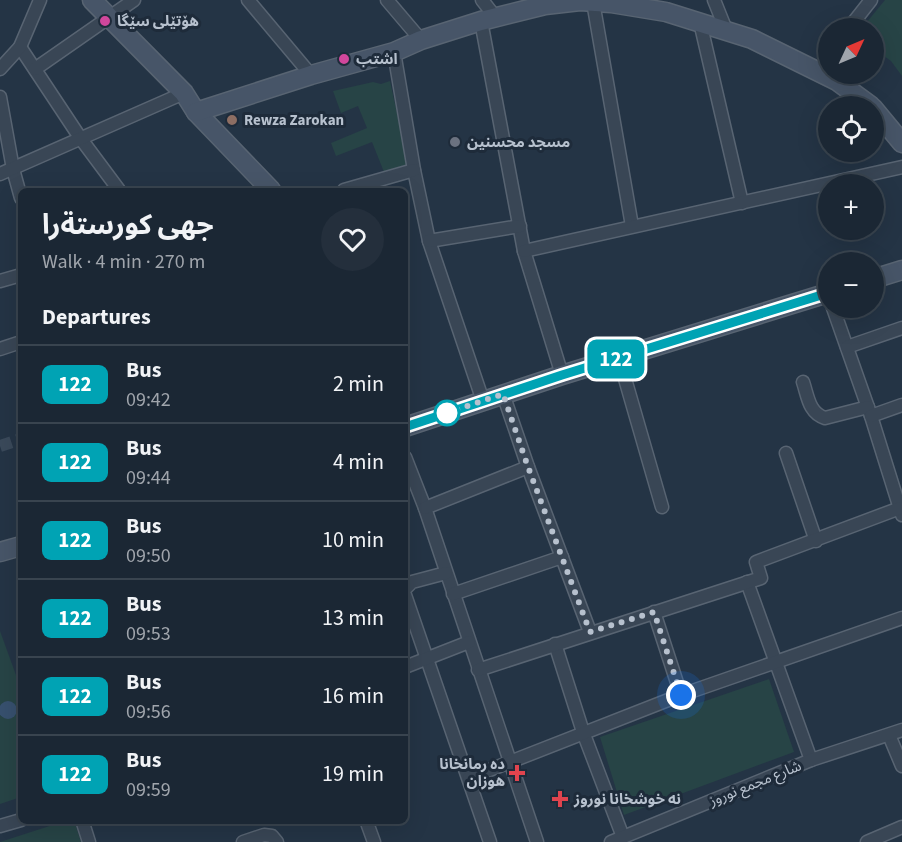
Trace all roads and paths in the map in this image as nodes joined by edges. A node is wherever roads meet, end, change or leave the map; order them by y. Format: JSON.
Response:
{"nodes":[{"id":1,"x":40,"y":0,"type":"edge"},
{"id":2,"x":92,"y":0,"type":"edge"},
{"id":3,"x":134,"y":0,"type":"edge"},
{"id":4,"x":248,"y":0,"type":"edge"},
{"id":5,"x":387,"y":0,"type":"edge"},
{"id":6,"x":482,"y":0,"type":"edge"},
{"id":7,"x":714,"y":0,"type":"edge"},
{"id":8,"x":871,"y":0,"type":"edge"},
{"id":9,"x":568,"y":1,"type":"edge"},
{"id":10,"x":593,"y":2,"type":"junction"},
{"id":11,"x":661,"y":6,"type":"edge"},
{"id":12,"x":110,"y":18,"type":"junction"},
{"id":13,"x":857,"y":18,"type":"edge"},
{"id":14,"x":488,"y":19,"type":"junction"},
{"id":15,"x":700,"y":22,"type":"junction"},
{"id":16,"x":726,"y":30,"type":"junction"},
{"id":17,"x":422,"y":40,"type":"junction"},
{"id":18,"x":20,"y":47,"type":"junction"},
{"id":19,"x":394,"y":52,"type":"junction"},
{"id":20,"x":818,"y":64,"type":"edge"},
{"id":21,"x":0,"y":69,"type":"edge"},
{"id":22,"x":35,"y":69,"type":"junction"},
{"id":23,"x":311,"y":75,"type":"junction"},
{"id":24,"x":844,"y":84,"type":"edge"},
{"id":25,"x":184,"y":93,"type":"junction"},
{"id":26,"x":858,"y":96,"type":"edge"},
{"id":27,"x":0,"y":97,"type":"edge"},
{"id":28,"x":196,"y":112,"type":"junction"},
{"id":29,"x":884,"y":121,"type":"edge"},
{"id":30,"x":81,"y":139,"type":"junction"},
{"id":31,"x":902,"y":144,"type":"edge"},
{"id":32,"x":902,"y":167,"type":"edge"},
{"id":33,"x":13,"y":169,"type":"junction"},
{"id":34,"x":414,"y":170,"type":"junction"},
{"id":35,"x":0,"y":174,"type":"edge"},
{"id":36,"x":18,"y":188,"type":"edge"},
{"id":37,"x":118,"y":188,"type":"edge"},
{"id":38,"x":269,"y":188,"type":"edge"},
{"id":39,"x":351,"y":188,"type":"edge"},
{"id":40,"x":742,"y":203,"type":"junction"},
{"id":41,"x":520,"y":226,"type":"junction"},
{"id":42,"x":632,"y":226,"type":"junction"},
{"id":43,"x":429,"y":241,"type":"junction"},
{"id":44,"x":524,"y":251,"type":"junction"},
{"id":45,"x":902,"y":270,"type":"edge"},
{"id":46,"x":18,"y":276,"type":"edge"},
{"id":47,"x":884,"y":276,"type":"edge"},
{"id":48,"x":0,"y":281,"type":"edge"},
{"id":49,"x":818,"y":296,"type":"edge"},
{"id":50,"x":837,"y":318,"type":"edge"},
{"id":51,"x":902,"y":328,"type":"edge"},
{"id":52,"x":18,"y":343,"type":"edge"},
{"id":53,"x":847,"y":347,"type":"junction"},
{"id":54,"x":0,"y":349,"type":"edge"},
{"id":55,"x":619,"y":358,"type":"junction"},
{"id":56,"x":562,"y":375,"type":"junction"},
{"id":57,"x":803,"y":382,"type":"dead end"},
{"id":58,"x":503,"y":394,"type":"junction"},
{"id":59,"x":483,"y":401,"type":"junction"},
{"id":60,"x":902,"y":405,"type":"edge"},
{"id":61,"x":869,"y":411,"type":"junction"},
{"id":62,"x":408,"y":426,"type":"edge"},
{"id":63,"x":786,"y":453,"type":"dead end"},
{"id":64,"x":408,"y":466,"type":"edge"},
{"id":65,"x":528,"y":467,"type":"junction"},
{"id":66,"x":662,"y":507,"type":"dead end"},
{"id":67,"x":425,"y":508,"type":"junction"},
{"id":68,"x":901,"y":512,"type":"edge"},
{"id":69,"x":816,"y":541,"type":"junction"},
{"id":70,"x":18,"y":547,"type":"edge"},
{"id":71,"x":0,"y":552,"type":"edge"},
{"id":72,"x":562,"y":557,"type":"junction"},
{"id":73,"x":446,"y":573,"type":"junction"},
{"id":74,"x":747,"y":582,"type":"junction"},
{"id":75,"x":408,"y":586,"type":"edge"},
{"id":76,"x":453,"y":594,"type":"junction"},
{"id":77,"x":408,"y":604,"type":"edge"},
{"id":78,"x":654,"y":612,"type":"junction"},
{"id":79,"x":902,"y":618,"type":"edge"},
{"id":80,"x":590,"y":632,"type":"junction"},
{"id":81,"x":469,"y":642,"type":"junction"},
{"id":82,"x":555,"y":644,"type":"junction"},
{"id":83,"x":427,"y":658,"type":"junction"},
{"id":84,"x":775,"y":661,"type":"junction"},
{"id":85,"x":408,"y":666,"type":"edge"},
{"id":86,"x":478,"y":669,"type":"junction"},
{"id":87,"x":681,"y":695,"type":"junction"},
{"id":88,"x":902,"y":730,"type":"edge"},
{"id":89,"x":583,"y":732,"type":"junction"},
{"id":90,"x":889,"y":735,"type":"junction"},
{"id":91,"x":510,"y":760,"type":"junction"},
{"id":92,"x":811,"y":760,"type":"junction"},
{"id":93,"x":902,"y":766,"type":"edge"},
{"id":94,"x":469,"y":778,"type":"junction"},
{"id":95,"x":18,"y":821,"type":"edge"},
{"id":96,"x":83,"y":824,"type":"edge"},
{"id":97,"x":367,"y":824,"type":"edge"},
{"id":98,"x":0,"y":826,"type":"edge"},
{"id":99,"x":902,"y":828,"type":"edge"},
{"id":100,"x":625,"y":839,"type":"edge"},
{"id":101,"x":89,"y":842,"type":"edge"},
{"id":102,"x":243,"y":842,"type":"edge"},
{"id":103,"x":277,"y":842,"type":"edge"},
{"id":104,"x":374,"y":842,"type":"edge"},
{"id":105,"x":490,"y":842,"type":"edge"},
{"id":106,"x":537,"y":842,"type":"edge"},
{"id":107,"x":867,"y":842,"type":"edge"}],
"edges":[{"from":1,"to":18,"type":"street"},
{"from":2,"to":12,"type":"main road"},
{"from":3,"to":12,"type":"street"},
{"from":4,"to":23,"type":"street"},
{"from":5,"to":17,"type":"street"},
{"from":6,"to":14,"type":"street"},
{"from":7,"to":16,"type":"street"},
{"from":8,"to":13,"type":"street"},
{"from":9,"to":10,"type":"main road"},
{"from":9,"to":14,"type":"main road"},
{"from":10,"to":11,"type":"main road"},
{"from":10,"to":42,"type":"street"},
{"from":11,"to":15,"type":"main road"},
{"from":12,"to":22,"type":"street"},
{"from":12,"to":25,"type":"main road"},
{"from":14,"to":17,"type":"main road"},
{"from":14,"to":41,"type":"street"},
{"from":15,"to":16,"type":"main road"},
{"from":15,"to":40,"type":"street"},
{"from":16,"to":20,"type":"main road"},
{"from":17,"to":19,"type":"main road"},
{"from":18,"to":21,"type":"street"},
{"from":18,"to":22,"type":"street"},
{"from":19,"to":23,"type":"main road"},
{"from":19,"to":34,"type":"street"},
{"from":22,"to":30,"type":"street"},
{"from":23,"to":28,"type":"main road"},
{"from":24,"to":26,"type":"main road"},
{"from":25,"to":28,"type":"main road"},
{"from":25,"to":30,"type":"street"},
{"from":27,"to":33,"type":"street"},
{"from":28,"to":38,"type":"main road"},
{"from":29,"to":31,"type":"main road"},
{"from":30,"to":33,"type":"street"},
{"from":30,"to":37,"type":"street"},
{"from":32,"to":40,"type":"street"},
{"from":33,"to":35,"type":"street"},
{"from":33,"to":36,"type":"street"},
{"from":34,"to":39,"type":"street"},
{"from":34,"to":43,"type":"street"},
{"from":40,"to":42,"type":"street"},
{"from":41,"to":43,"type":"street"},
{"from":41,"to":44,"type":"street"},
{"from":42,"to":44,"type":"street"},
{"from":43,"to":59,"type":"street"},
{"from":44,"to":56,"type":"street"},
{"from":45,"to":47,"type":"main road"},
{"from":46,"to":48,"type":"street"},
{"from":49,"to":55,"type":"main road"},
{"from":50,"to":53,"type":"street"},
{"from":51,"to":53,"type":"street"},
{"from":52,"to":54,"type":"street"},
{"from":53,"to":61,"type":"street"},
{"from":55,"to":56,"type":"main road"},
{"from":55,"to":66,"type":"street"},
{"from":56,"to":58,"type":"main road"},
{"from":57,"to":61,"type":"street"},
{"from":58,"to":59,"type":"main road"},
{"from":58,"to":65,"type":"street"},
{"from":59,"to":62,"type":"main road"},
{"from":60,"to":61,"type":"street"},
{"from":61,"to":68,"type":"street"},
{"from":63,"to":69,"type":"street"},
{"from":64,"to":67,"type":"street"},
{"from":65,"to":67,"type":"street"},
{"from":65,"to":72,"type":"street"},
{"from":67,"to":73,"type":"street"},
{"from":68,"to":69,"type":"street"},
{"from":69,"to":74,"type":"street"},
{"from":70,"to":71,"type":"main road"},
{"from":72,"to":76,"type":"street"},
{"from":72,"to":80,"type":"street"},
{"from":73,"to":75,"type":"street"},
{"from":73,"to":76,"type":"street"},
{"from":74,"to":78,"type":"street"},
{"from":74,"to":84,"type":"street"},
{"from":76,"to":81,"type":"street"},
{"from":77,"to":83,"type":"street"},
{"from":78,"to":80,"type":"street"},
{"from":78,"to":87,"type":"street"},
{"from":79,"to":84,"type":"street"},
{"from":80,"to":82,"type":"street"},
{"from":81,"to":83,"type":"street"},
{"from":81,"to":86,"type":"street"},
{"from":82,"to":86,"type":"street"},
{"from":82,"to":89,"type":"street"},
{"from":83,"to":85,"type":"street"},
{"from":83,"to":94,"type":"street"},
{"from":84,"to":87,"type":"street"},
{"from":84,"to":92,"type":"street"},
{"from":86,"to":91,"type":"street"},
{"from":87,"to":89,"type":"street"},
{"from":88,"to":90,"type":"street","name":"شارع مجمع نوروز"},
{"from":89,"to":91,"type":"street"},
{"from":89,"to":100,"type":"street"},
{"from":90,"to":92,"type":"street","name":"شارع مجمع نوروز"},
{"from":90,"to":93,"type":"street"},
{"from":91,"to":94,"type":"street"},
{"from":91,"to":106,"type":"street"},
{"from":92,"to":100,"type":"street","name":"شارع مجمع نوروز"},
{"from":94,"to":105,"type":"street"},
{"from":95,"to":98,"type":"street"},
{"from":96,"to":101,"type":"street"},
{"from":97,"to":104,"type":"street"},
{"from":99,"to":107,"type":"street"},
{"from":102,"to":103,"type":"street"}]}
